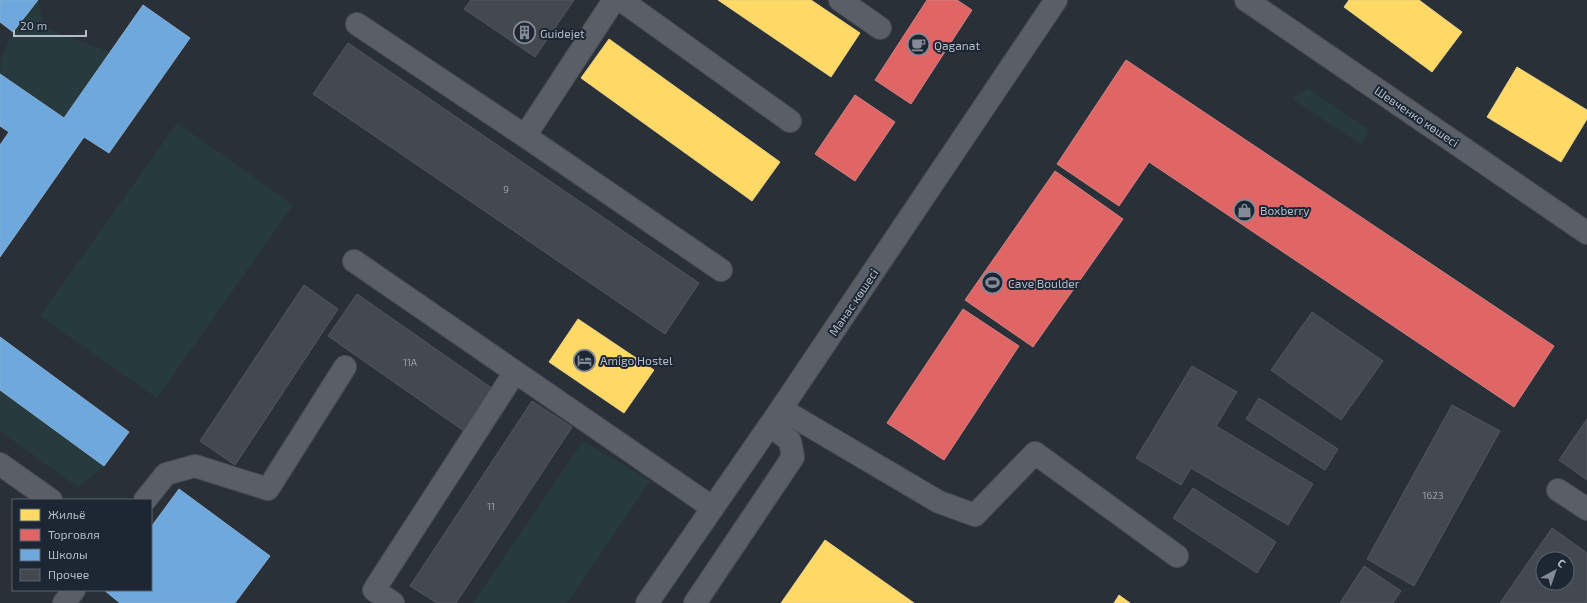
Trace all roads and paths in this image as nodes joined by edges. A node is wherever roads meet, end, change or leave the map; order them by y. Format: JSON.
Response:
{"nodes":[{"id":1,"x":614,"y":0,"type":"edge"},
{"id":2,"x":621,"y":0,"type":"edge"},
{"id":3,"x":840,"y":0,"type":"edge"},
{"id":4,"x":1056,"y":0,"type":"edge"},
{"id":5,"x":1246,"y":0,"type":"edge"},
{"id":6,"x":357,"y":24,"type":"dead end"},
{"id":7,"x":880,"y":28,"type":"dead end"},
{"id":8,"x":790,"y":121,"type":"dead end"},
{"id":9,"x":525,"y":136,"type":"junction"},
{"id":10,"x":1587,"y":233,"type":"edge"},
{"id":11,"x":354,"y":261,"type":"dead end"},
{"id":12,"x":721,"y":270,"type":"dead end"},
{"id":13,"x":345,"y":366,"type":"dead end"},
{"id":14,"x":515,"y":372,"type":"junction"},
{"id":15,"x":776,"y":417,"type":"junction"},
{"id":16,"x":0,"y":464,"type":"edge"},
{"id":17,"x":1558,"y":490,"type":"dead end"},
{"id":18,"x":50,"y":499,"type":"edge"},
{"id":19,"x":146,"y":499,"type":"edge"},
{"id":20,"x":713,"y":508,"type":"junction"},
{"id":21,"x":1587,"y":509,"type":"edge"},
{"id":22,"x":1177,"y":556,"type":"dead end"},
{"id":23,"x":73,"y":591,"type":"edge"},
{"id":24,"x":64,"y":603,"type":"edge"},
{"id":25,"x":393,"y":603,"type":"edge"},
{"id":26,"x":647,"y":603,"type":"edge"},
{"id":27,"x":695,"y":603,"type":"edge"}],
"edges":[{"from":1,"to":9,"type":"street"},
{"from":2,"to":8,"type":"street"},
{"from":3,"to":7,"type":"street"},
{"from":4,"to":15,"type":"street","name":"Манас көшесі"},
{"from":5,"to":10,"type":"street","name":"Шевченко көшесі"},
{"from":6,"to":9,"type":"street"},
{"from":9,"to":12,"type":"street"},
{"from":11,"to":14,"type":"street"},
{"from":13,"to":19,"type":"street"},
{"from":14,"to":20,"type":"street"},
{"from":14,"to":25,"type":"street"},
{"from":15,"to":20,"type":"street","name":"Манас көшесі"},
{"from":15,"to":22,"type":"street"},
{"from":15,"to":27,"type":"street"},
{"from":16,"to":18,"type":"street"},
{"from":17,"to":21,"type":"street"},
{"from":20,"to":26,"type":"street","name":"Манас көшесі"},
{"from":23,"to":24,"type":"street"}]}
